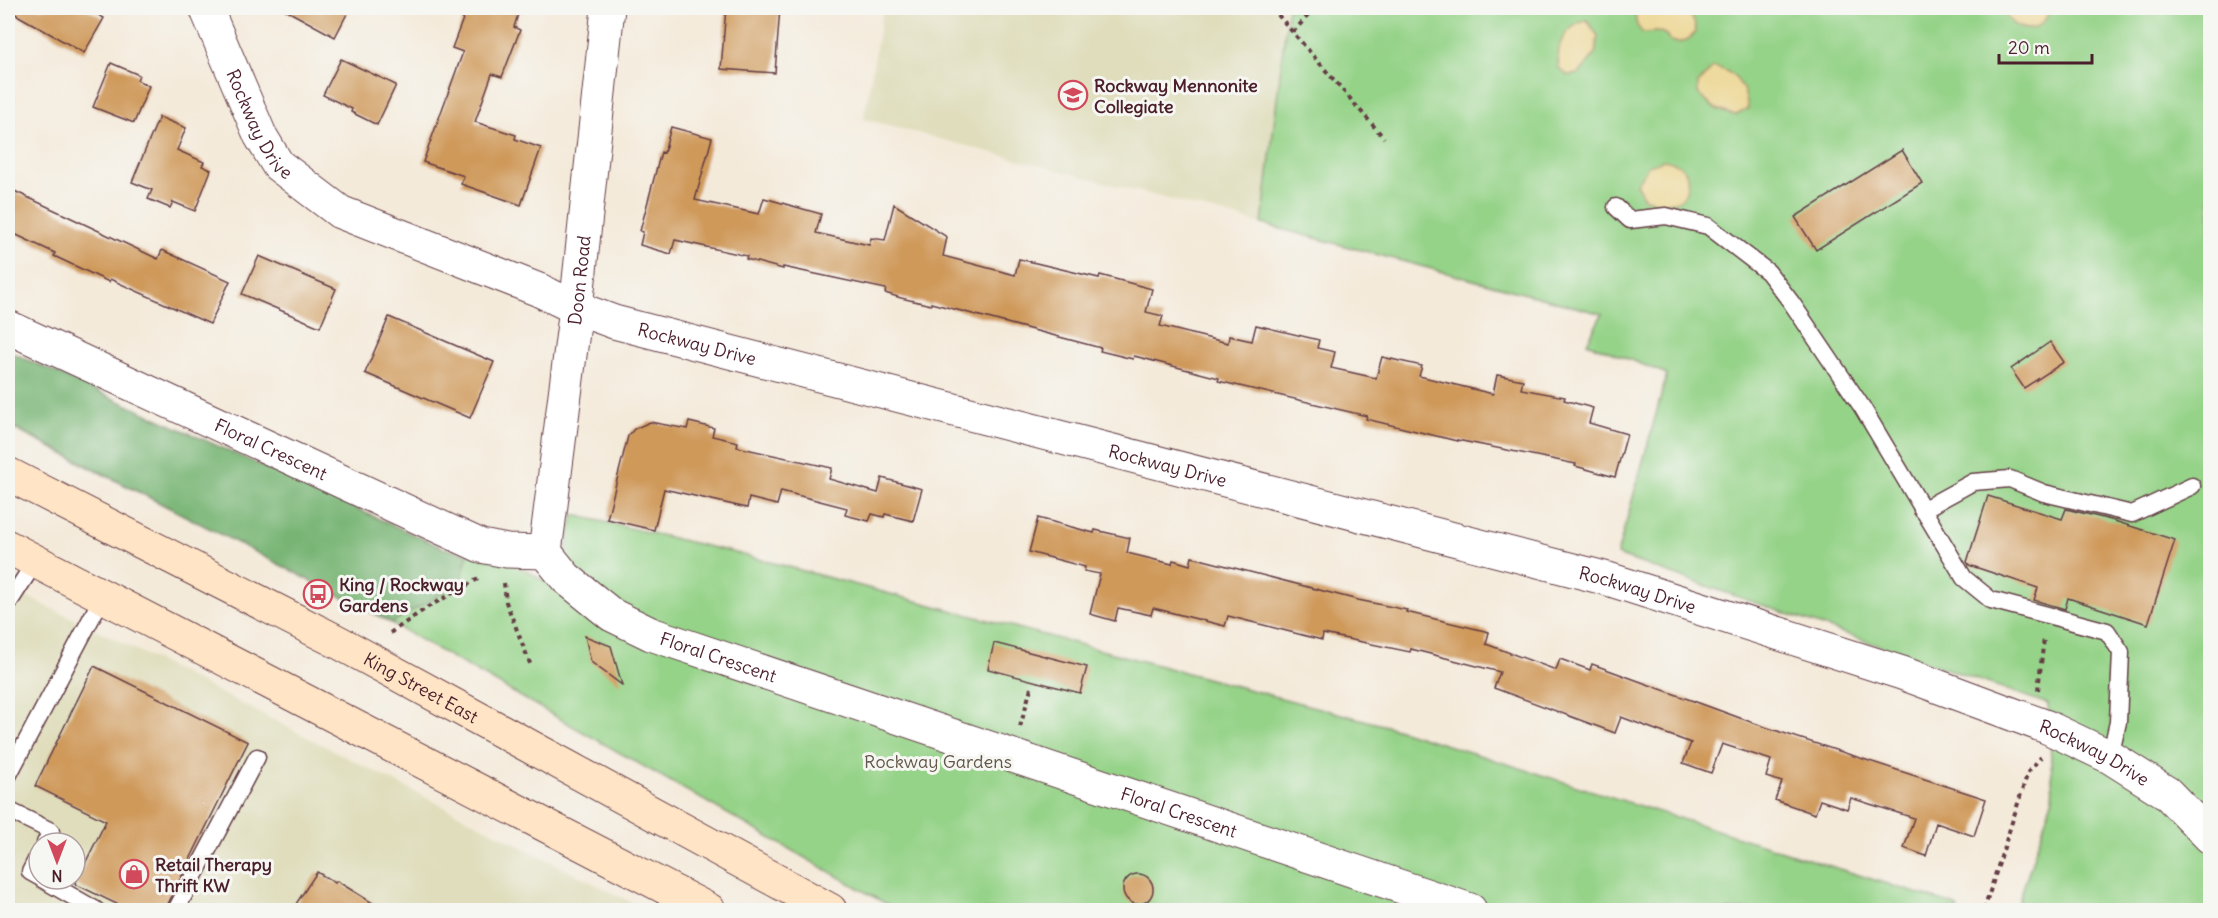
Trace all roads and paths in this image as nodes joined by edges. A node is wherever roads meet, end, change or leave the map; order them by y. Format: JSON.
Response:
{"nodes":[{"id":1,"x":206,"y":8,"type":"edge"},
{"id":2,"x":608,"y":8,"type":"edge"},
{"id":3,"x":1272,"y":8,"type":"edge"},
{"id":4,"x":1316,"y":8,"type":"edge"},
{"id":5,"x":1293,"y":32,"type":"junction"},
{"id":6,"x":1384,"y":138,"type":"dead end"},
{"id":7,"x":1616,"y":207,"type":"dead end"},
{"id":8,"x":576,"y":308,"type":"junction"},
{"id":9,"x":8,"y":327,"type":"edge"},
{"id":10,"x":8,"y":474,"type":"edge"},
{"id":11,"x":2192,"y":486,"type":"dead end"},
{"id":12,"x":1922,"y":510,"type":"junction"},
{"id":13,"x":545,"y":552,"type":"junction"},
{"id":14,"x":21,"y":554,"type":"edge"},
{"id":15,"x":503,"y":573,"type":"dead end"},
{"id":16,"x":483,"y":576,"type":"dead end"},
{"id":17,"x":103,"y":596,"type":"junction"},
{"id":18,"x":8,"y":604,"type":"edge"},
{"id":19,"x":2047,"y":615,"type":"junction"},
{"id":20,"x":387,"y":635,"type":"dead end"},
{"id":21,"x":531,"y":666,"type":"dead end"},
{"id":22,"x":2047,"y":727,"type":"junction"},
{"id":23,"x":257,"y":757,"type":"dead end"},
{"id":24,"x":2110,"y":757,"type":"junction"},
{"id":25,"x":8,"y":776,"type":"edge"},
{"id":26,"x":8,"y":810,"type":"edge"},
{"id":27,"x":51,"y":831,"type":"edge"},
{"id":28,"x":2211,"y":837,"type":"edge"},
{"id":29,"x":63,"y":891,"type":"edge"},
{"id":30,"x":96,"y":910,"type":"edge"},
{"id":31,"x":176,"y":910,"type":"edge"},
{"id":32,"x":709,"y":910,"type":"edge"},
{"id":33,"x":830,"y":910,"type":"edge"},
{"id":34,"x":1470,"y":910,"type":"edge"},
{"id":35,"x":1984,"y":910,"type":"edge"}],
"edges":[{"from":1,"to":8,"type":"street","name":"Rockway Drive"},
{"from":2,"to":8,"type":"street","name":"Doon Road"},
{"from":3,"to":5,"type":"path"},
{"from":4,"to":5,"type":"path"},
{"from":5,"to":6,"type":"path"},
{"from":7,"to":12,"type":"lane"},
{"from":8,"to":13,"type":"street","name":"Doon Road"},
{"from":8,"to":22,"type":"street","name":"Rockway Drive"},
{"from":9,"to":13,"type":"street","name":"Floral Crescent"},
{"from":10,"to":33,"type":"main road","name":"King Street East"},
{"from":11,"to":12,"type":"lane"},
{"from":12,"to":19,"type":"lane"},
{"from":13,"to":34,"type":"street","name":"Floral Crescent"},
{"from":14,"to":17,"type":"main road"},
{"from":14,"to":18,"type":"lane"},
{"from":15,"to":21,"type":"path"},
{"from":16,"to":20,"type":"path"},
{"from":17,"to":25,"type":"lane"},
{"from":17,"to":32,"type":"main road"},
{"from":19,"to":22,"type":"path"},
{"from":19,"to":24,"type":"lane"},
{"from":22,"to":24,"type":"street","name":"Rockway Drive"},
{"from":22,"to":35,"type":"path"},
{"from":23,"to":31,"type":"lane"},
{"from":24,"to":28,"type":"street","name":"Rockway Drive"},
{"from":26,"to":27,"type":"lane"},
{"from":29,"to":30,"type":"lane"}]}
